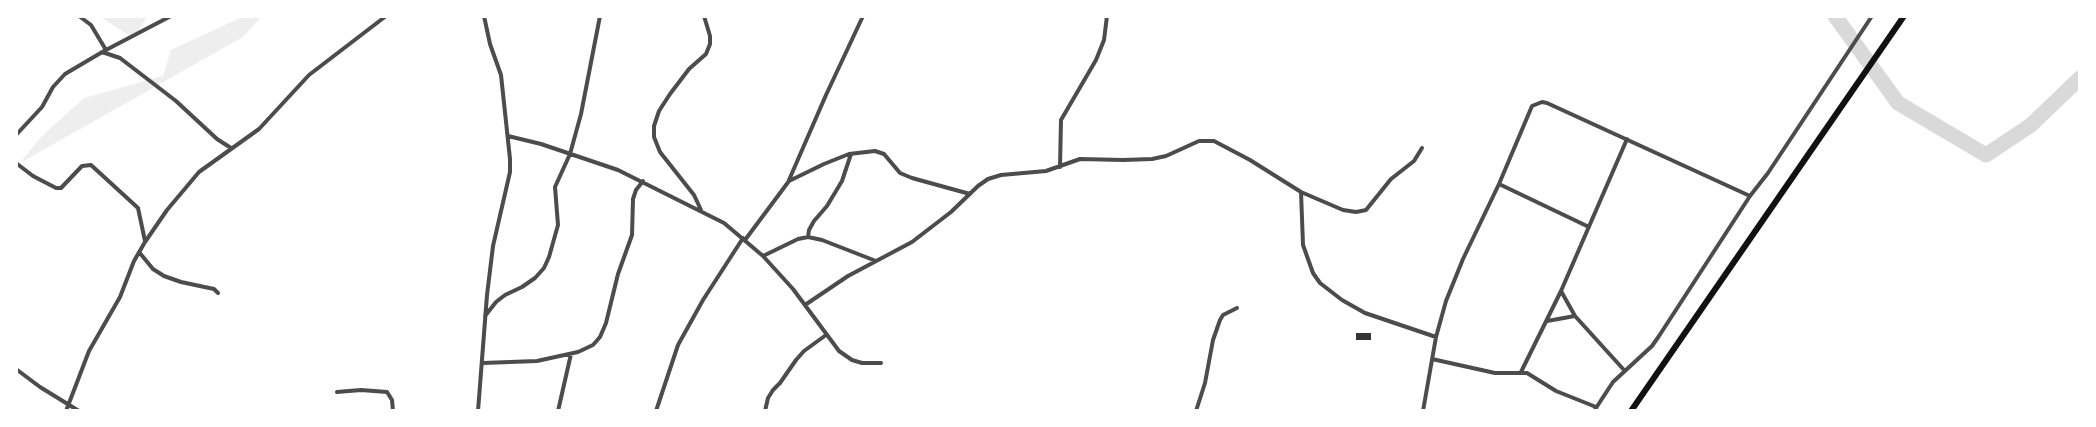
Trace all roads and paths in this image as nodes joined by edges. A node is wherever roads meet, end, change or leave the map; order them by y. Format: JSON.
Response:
{"nodes":[{"id":1,"x":79,"y":16,"type":"edge"},
{"id":2,"x":171,"y":16,"type":"edge"},
{"id":3,"x":386,"y":16,"type":"edge"},
{"id":4,"x":484,"y":16,"type":"edge"},
{"id":5,"x":600,"y":16,"type":"edge"},
{"id":6,"x":704,"y":16,"type":"edge"},
{"id":7,"x":863,"y":16,"type":"edge"},
{"id":8,"x":1107,"y":16,"type":"edge"},
{"id":9,"x":1872,"y":16,"type":"edge"},
{"id":10,"x":1904,"y":16,"type":"edge"},
{"id":11,"x":104,"y":51,"type":"junction"},
{"id":12,"x":16,"y":134,"type":"edge"},
{"id":13,"x":508,"y":136,"type":"junction"},
{"id":14,"x":1627,"y":140,"type":"junction"},
{"id":15,"x":231,"y":148,"type":"junction"},
{"id":16,"x":1422,"y":148,"type":"dead end"},
{"id":17,"x":570,"y":154,"type":"junction"},
{"id":18,"x":851,"y":154,"type":"junction"},
{"id":19,"x":16,"y":163,"type":"edge"},
{"id":20,"x":1060,"y":167,"type":"junction"},
{"id":21,"x":789,"y":181,"type":"junction"},
{"id":22,"x":643,"y":182,"type":"junction"},
{"id":23,"x":1499,"y":184,"type":"junction"},
{"id":24,"x":1301,"y":192,"type":"junction"},
{"id":25,"x":970,"y":194,"type":"junction"},
{"id":26,"x":1750,"y":196,"type":"junction"},
{"id":27,"x":701,"y":210,"type":"junction"},
{"id":28,"x":1590,"y":227,"type":"junction"},
{"id":29,"x":808,"y":237,"type":"junction"},
{"id":30,"x":744,"y":239,"type":"junction"},
{"id":31,"x":145,"y":242,"type":"junction"},
{"id":32,"x":139,"y":252,"type":"junction"},
{"id":33,"x":763,"y":256,"type":"junction"},
{"id":34,"x":876,"y":261,"type":"junction"},
{"id":35,"x":1561,"y":291,"type":"junction"},
{"id":36,"x":218,"y":292,"type":"dead end"},
{"id":37,"x":805,"y":306,"type":"junction"},
{"id":38,"x":1237,"y":308,"type":"dead end"},
{"id":39,"x":486,"y":316,"type":"junction"},
{"id":40,"x":1575,"y":316,"type":"junction"},
{"id":41,"x":1547,"y":321,"type":"junction"},
{"id":42,"x":826,"y":334,"type":"junction"},
{"id":43,"x":1436,"y":337,"type":"junction"},
{"id":44,"x":571,"y":354,"type":"junction"},
{"id":45,"x":1432,"y":359,"type":"junction"},
{"id":46,"x":483,"y":363,"type":"junction"},
{"id":47,"x":881,"y":363,"type":"dead end"},
{"id":48,"x":16,"y":369,"type":"edge"},
{"id":49,"x":1624,"y":370,"type":"junction"},
{"id":50,"x":1522,"y":372,"type":"junction"},
{"id":51,"x":337,"y":392,"type":"dead end"},
{"id":52,"x":67,"y":405,"type":"junction"},
{"id":53,"x":1595,"y":409,"type":"edge"},
{"id":54,"x":66,"y":411,"type":"edge"},
{"id":55,"x":79,"y":411,"type":"edge"},
{"id":56,"x":393,"y":411,"type":"edge"},
{"id":57,"x":478,"y":411,"type":"edge"},
{"id":58,"x":558,"y":411,"type":"edge"},
{"id":59,"x":656,"y":411,"type":"edge"},
{"id":60,"x":764,"y":411,"type":"edge"},
{"id":61,"x":1196,"y":411,"type":"edge"},
{"id":62,"x":1423,"y":411,"type":"edge"},
{"id":63,"x":1631,"y":411,"type":"edge"}],
"edges":[{"from":1,"to":11,"type":"street"},
{"from":2,"to":11,"type":"street"},
{"from":3,"to":15,"type":"street"},
{"from":4,"to":13,"type":"street"},
{"from":5,"to":17,"type":"street"},
{"from":6,"to":27,"type":"street"},
{"from":7,"to":21,"type":"street"},
{"from":8,"to":20,"type":"street"},
{"from":9,"to":26,"type":"street"},
{"from":10,"to":63,"type":"highway"},
{"from":11,"to":12,"type":"street"},
{"from":11,"to":15,"type":"street"},
{"from":13,"to":17,"type":"street"},
{"from":13,"to":39,"type":"street"},
{"from":14,"to":23,"type":"street"},
{"from":14,"to":26,"type":"street"},
{"from":14,"to":28,"type":"street"},
{"from":15,"to":31,"type":"street"},
{"from":16,"to":24,"type":"street"},
{"from":17,"to":22,"type":"street"},
{"from":17,"to":39,"type":"street"},
{"from":18,"to":21,"type":"street"},
{"from":18,"to":25,"type":"street"},
{"from":18,"to":29,"type":"street"},
{"from":19,"to":31,"type":"street"},
{"from":20,"to":24,"type":"street"},
{"from":20,"to":25,"type":"street"},
{"from":21,"to":30,"type":"street"},
{"from":22,"to":27,"type":"street"},
{"from":22,"to":44,"type":"street"},
{"from":23,"to":28,"type":"street"},
{"from":23,"to":43,"type":"street"},
{"from":24,"to":43,"type":"street"},
{"from":25,"to":34,"type":"street"},
{"from":26,"to":49,"type":"street"},
{"from":27,"to":30,"type":"street"},
{"from":28,"to":35,"type":"street"},
{"from":29,"to":33,"type":"street"},
{"from":29,"to":34,"type":"street"},
{"from":30,"to":33,"type":"street"},
{"from":30,"to":59,"type":"street"},
{"from":31,"to":32,"type":"street"},
{"from":32,"to":36,"type":"street"},
{"from":32,"to":52,"type":"street"},
{"from":33,"to":37,"type":"street"},
{"from":34,"to":37,"type":"street"},
{"from":35,"to":40,"type":"street"},
{"from":35,"to":41,"type":"street"},
{"from":37,"to":42,"type":"street"},
{"from":38,"to":61,"type":"street"},
{"from":39,"to":46,"type":"street"},
{"from":40,"to":41,"type":"street"},
{"from":40,"to":49,"type":"street"},
{"from":41,"to":50,"type":"street"},
{"from":42,"to":47,"type":"street"},
{"from":42,"to":60,"type":"street"},
{"from":43,"to":45,"type":"street"},
{"from":44,"to":46,"type":"street"},
{"from":44,"to":58,"type":"street"},
{"from":45,"to":50,"type":"street"},
{"from":45,"to":62,"type":"street"},
{"from":46,"to":57,"type":"street"},
{"from":48,"to":52,"type":"street"},
{"from":49,"to":53,"type":"street"},
{"from":50,"to":53,"type":"street"},
{"from":51,"to":56,"type":"street"},
{"from":52,"to":54,"type":"street"},
{"from":52,"to":55,"type":"street"}]}
